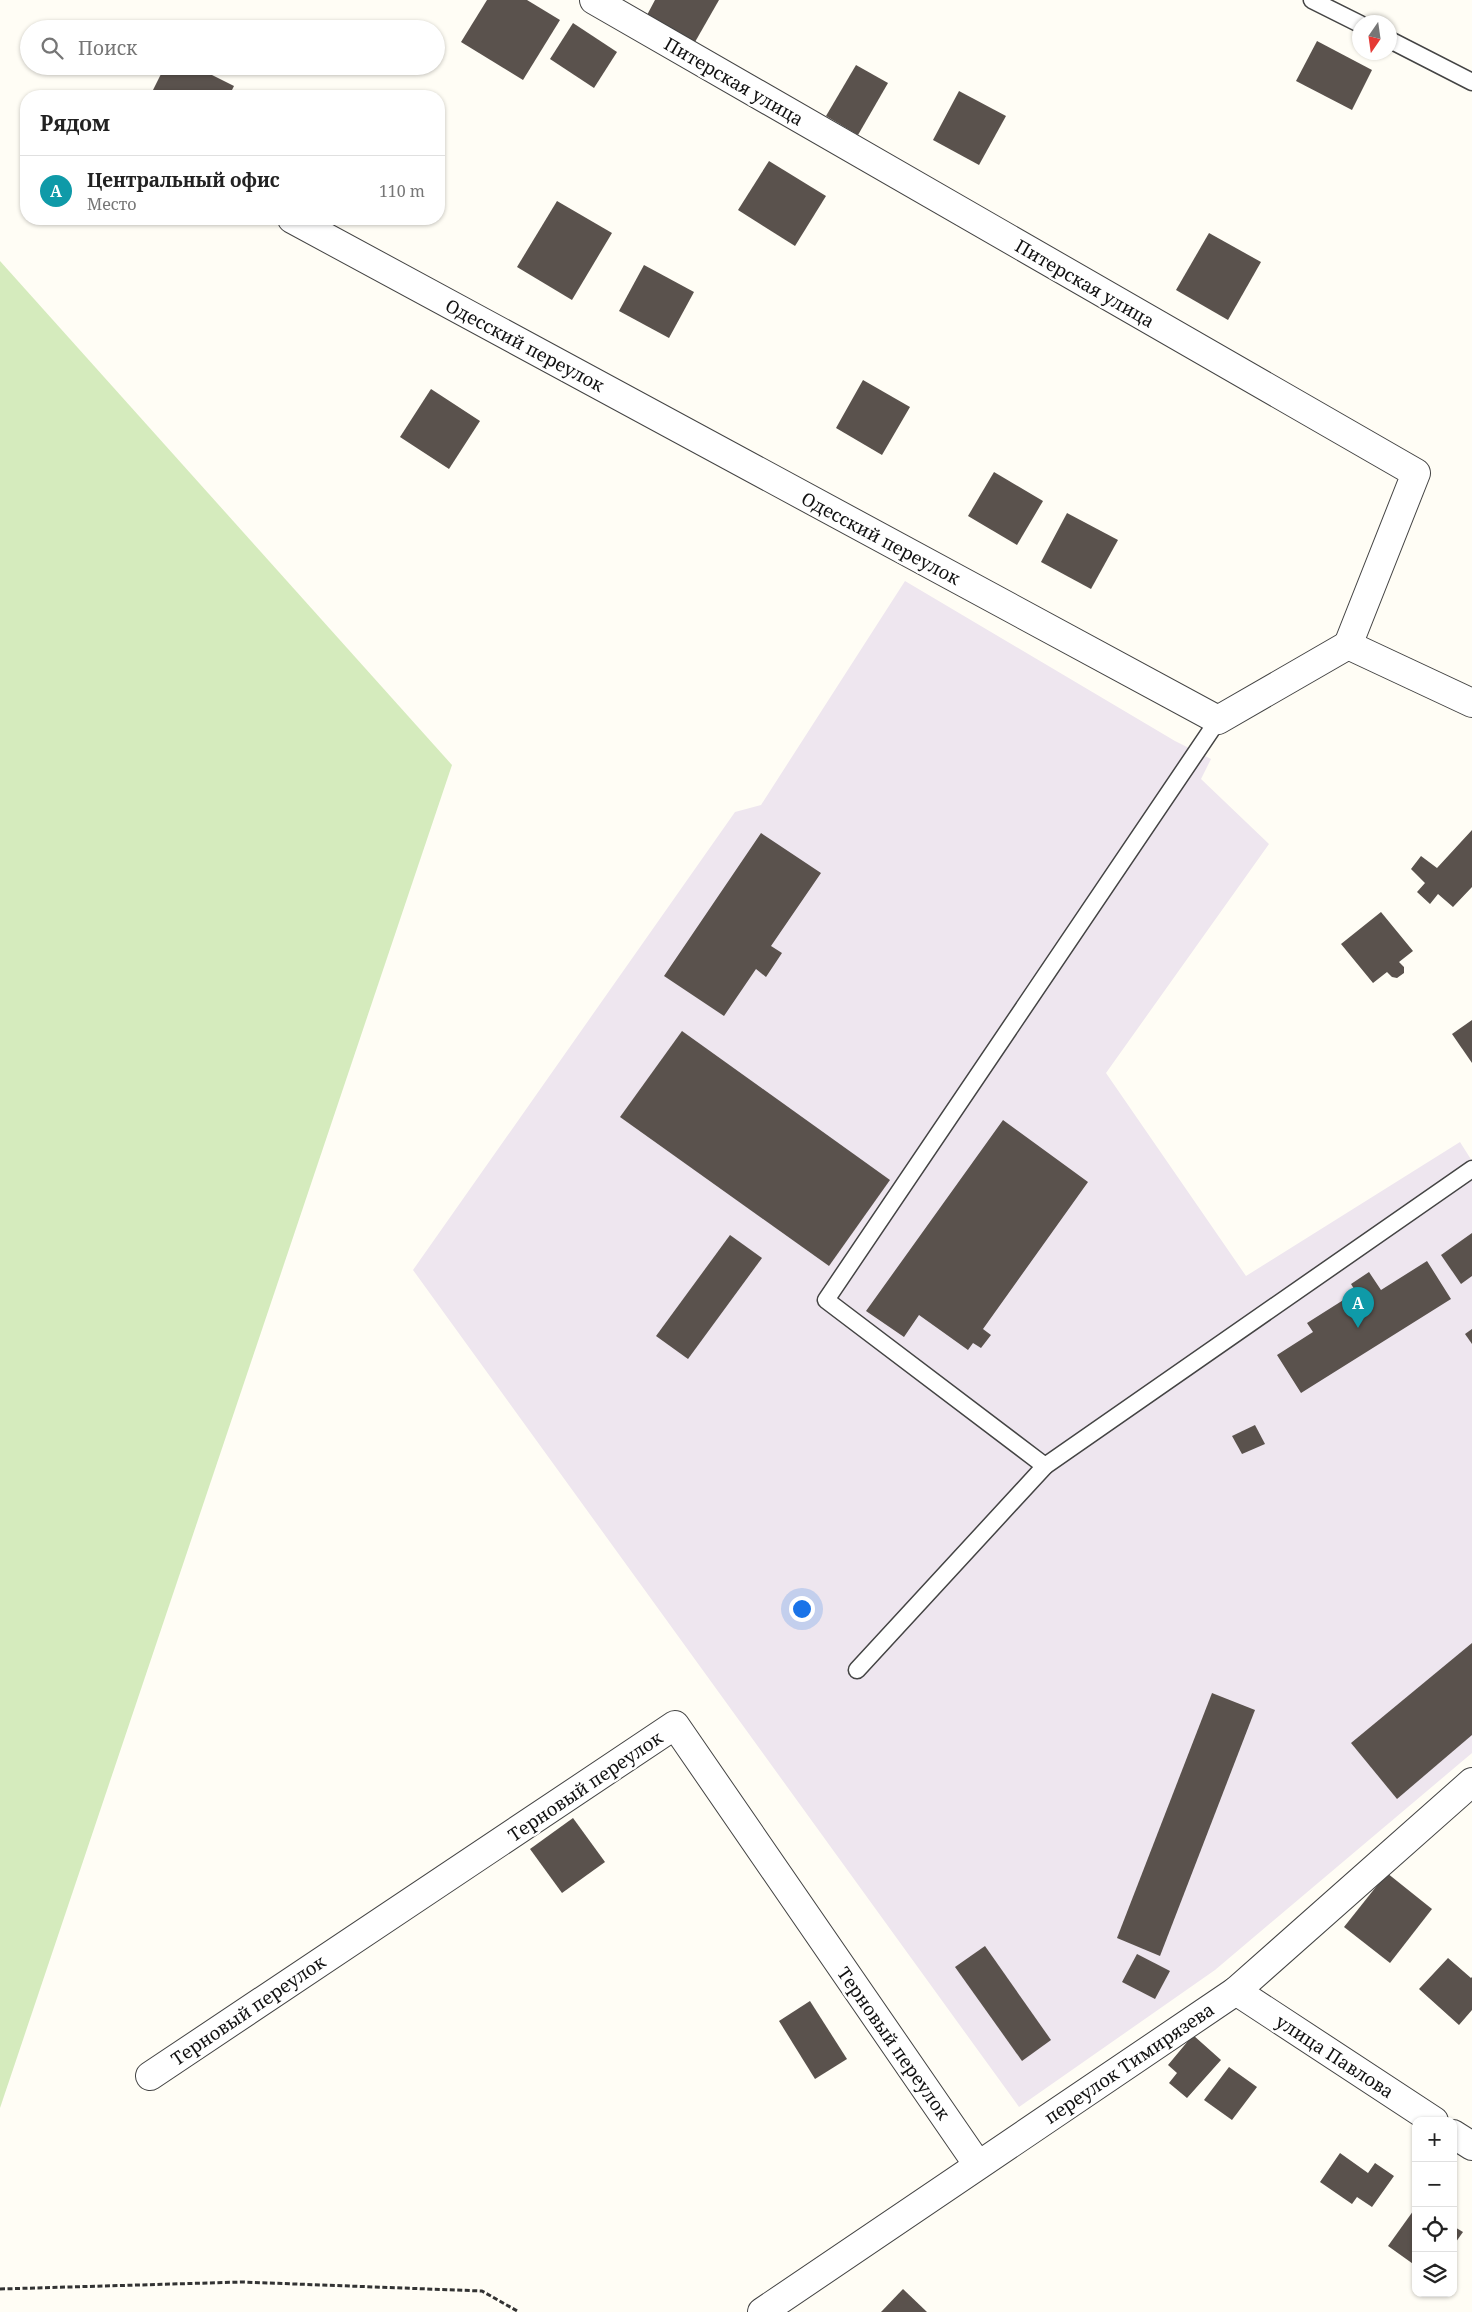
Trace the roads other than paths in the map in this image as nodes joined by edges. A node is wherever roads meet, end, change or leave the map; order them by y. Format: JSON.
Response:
{"nodes":[{"id":1,"x":594,"y":0,"type":"edge"},
{"id":2,"x":1312,"y":0,"type":"edge"},
{"id":3,"x":1352,"y":20,"type":"edge"},
{"id":4,"x":1397,"y":44,"type":"edge"},
{"id":5,"x":1472,"y":82,"type":"edge"},
{"id":6,"x":303,"y":225,"type":"edge"},
{"id":7,"x":1348,"y":646,"type":"junction"},
{"id":8,"x":1472,"y":703,"type":"edge"},
{"id":9,"x":1218,"y":720,"type":"junction"},
{"id":10,"x":1472,"y":1169,"type":"edge"},
{"id":11,"x":1044,"y":1466,"type":"junction"},
{"id":12,"x":857,"y":1670,"type":"dead end"},
{"id":13,"x":1472,"y":1782,"type":"edge"},
{"id":14,"x":1236,"y":1991,"type":"junction"},
{"id":15,"x":150,"y":2076,"type":"dead end"},
{"id":16,"x":1428,"y":2117,"type":"edge"},
{"id":17,"x":1457,"y":2137,"type":"edge"},
{"id":18,"x":1472,"y":2146,"type":"edge"},
{"id":19,"x":978,"y":2165,"type":"junction"},
{"id":20,"x":762,"y":2312,"type":"edge"}],
"edges":[{"from":1,"to":7,"type":"street","name":"Питерская улица"},
{"from":2,"to":3,"type":"lane"},
{"from":4,"to":5,"type":"lane"},
{"from":6,"to":9,"type":"street","name":"Одесский переулок"},
{"from":7,"to":8,"type":"street"},
{"from":7,"to":9,"type":"street"},
{"from":9,"to":11,"type":"lane"},
{"from":10,"to":11,"type":"lane"},
{"from":11,"to":12,"type":"lane"},
{"from":13,"to":14,"type":"street","name":"переулок Тимирязева"},
{"from":14,"to":16,"type":"street","name":"улица Павлова"},
{"from":14,"to":19,"type":"street","name":"переулок Тимирязева"},
{"from":15,"to":19,"type":"street","name":"Терновый переулок"},
{"from":17,"to":18,"type":"street"},
{"from":19,"to":20,"type":"street","name":"переулок Тимирязева"}]}
